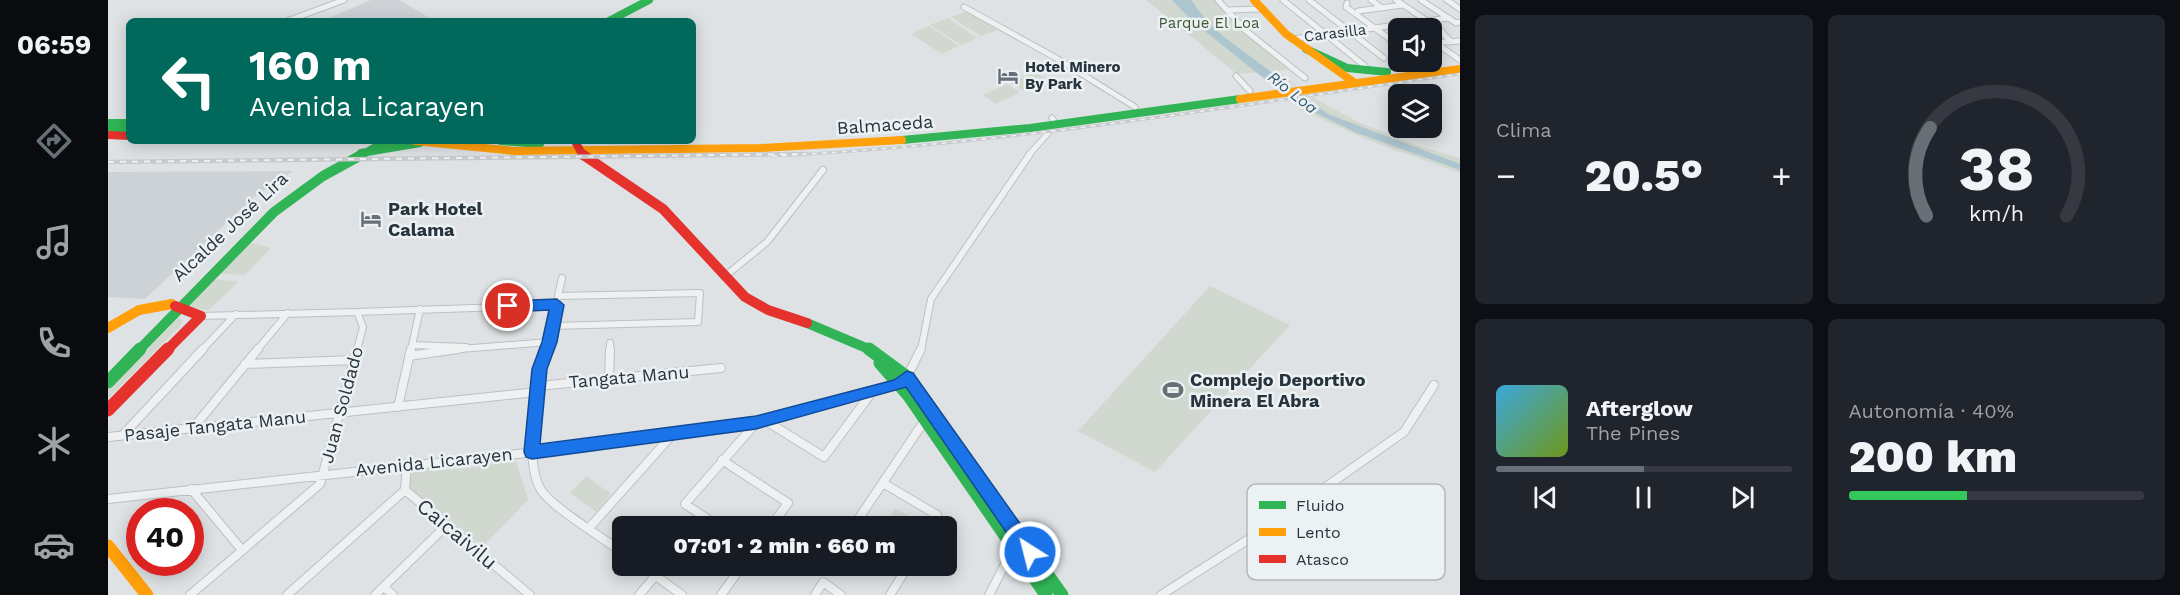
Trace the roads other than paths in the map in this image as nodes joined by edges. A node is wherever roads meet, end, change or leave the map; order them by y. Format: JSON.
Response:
{"nodes":[{"id":1,"x":344,"y":0,"type":"edge"},
{"id":2,"x":649,"y":0,"type":"edge"},
{"id":3,"x":1218,"y":0,"type":"edge"},
{"id":4,"x":1283,"y":0,"type":"edge"},
{"id":5,"x":1309,"y":0,"type":"edge"},
{"id":6,"x":1371,"y":0,"type":"edge"},
{"id":7,"x":1396,"y":0,"type":"edge"},
{"id":8,"x":1422,"y":0,"type":"edge"},
{"id":9,"x":1447,"y":0,"type":"edge"},
{"id":10,"x":1314,"y":2,"type":"edge"},
{"id":11,"x":1345,"y":2,"type":"edge"},
{"id":12,"x":1258,"y":3,"type":"edge"},
{"id":13,"x":1403,"y":5,"type":"junction"},
{"id":14,"x":964,"y":7,"type":"dead end"},
{"id":15,"x":1382,"y":8,"type":"junction"},
{"id":16,"x":1460,"y":9,"type":"edge"},
{"id":17,"x":1228,"y":10,"type":"junction"},
{"id":18,"x":1358,"y":11,"type":"junction"},
{"id":19,"x":295,"y":18,"type":"edge"},
{"id":20,"x":615,"y":18,"type":"edge"},
{"id":21,"x":1422,"y":18,"type":"edge"},
{"id":22,"x":1449,"y":18,"type":"junction"},
{"id":23,"x":1442,"y":19,"type":"edge"},
{"id":24,"x":1458,"y":23,"type":"edge"},
{"id":25,"x":1388,"y":26,"type":"edge"},
{"id":26,"x":1380,"y":27,"type":"junction"},
{"id":27,"x":1373,"y":28,"type":"junction"},
{"id":28,"x":1349,"y":31,"type":"junction"},
{"id":29,"x":1326,"y":34,"type":"junction"},
{"id":30,"x":1388,"y":34,"type":"edge"},
{"id":31,"x":1442,"y":34,"type":"edge"},
{"id":32,"x":1388,"y":37,"type":"edge"},
{"id":33,"x":1292,"y":39,"type":"junction"},
{"id":34,"x":1460,"y":41,"type":"edge"},
{"id":35,"x":1451,"y":42,"type":"junction"},
{"id":36,"x":1442,"y":43,"type":"edge"},
{"id":37,"x":1306,"y":49,"type":"junction"},
{"id":38,"x":1442,"y":49,"type":"edge"},
{"id":39,"x":1384,"y":58,"type":"dead end"},
{"id":40,"x":1460,"y":61,"type":"edge"},
{"id":41,"x":1442,"y":63,"type":"edge"},
{"id":42,"x":1365,"y":66,"type":"dead end"},
{"id":43,"x":1460,"y":69,"type":"edge"},
{"id":44,"x":1387,"y":72,"type":"joint"},
{"id":45,"x":1236,"y":76,"type":"dead end"},
{"id":46,"x":1351,"y":81,"type":"junction"},
{"id":47,"x":1305,"y":83,"type":"junction"},
{"id":48,"x":1250,"y":91,"type":"junction"},
{"id":49,"x":1271,"y":91,"type":"junction"},
{"id":50,"x":1135,"y":107,"type":"junction"},
{"id":51,"x":1054,"y":121,"type":"junction"},
{"id":52,"x":108,"y":123,"type":"edge"},
{"id":53,"x":126,"y":123,"type":"edge"},
{"id":54,"x":1030,"y":128,"type":"junction"},
{"id":55,"x":108,"y":130,"type":"edge"},
{"id":56,"x":126,"y":131,"type":"edge"},
{"id":57,"x":108,"y":135,"type":"edge"},
{"id":58,"x":126,"y":136,"type":"edge"},
{"id":59,"x":1044,"y":137,"type":"junction"},
{"id":60,"x":696,"y":142,"type":"edge"},
{"id":61,"x":399,"y":144,"type":"edge"},
{"id":62,"x":443,"y":144,"type":"edge"},
{"id":63,"x":559,"y":144,"type":"edge"},
{"id":64,"x":614,"y":144,"type":"edge"},
{"id":65,"x":578,"y":145,"type":"edge"},
{"id":66,"x":365,"y":147,"type":"edge"},
{"id":67,"x":823,"y":170,"type":"dead end"},
{"id":68,"x":723,"y":277,"type":"junction"},
{"id":69,"x":562,"y":278,"type":"dead end"},
{"id":70,"x":557,"y":301,"type":"junction"},
{"id":71,"x":175,"y":306,"type":"junction"},
{"id":72,"x":420,"y":309,"type":"junction"},
{"id":73,"x":357,"y":312,"type":"junction"},
{"id":74,"x":288,"y":313,"type":"junction"},
{"id":75,"x":236,"y":314,"type":"junction"},
{"id":76,"x":201,"y":316,"type":"junction"},
{"id":77,"x":108,"y":322,"type":"edge"},
{"id":78,"x":553,"y":326,"type":"junction"},
{"id":79,"x":108,"y":328,"type":"edge"},
{"id":80,"x":549,"y":342,"type":"junction"},
{"id":81,"x":610,"y":343,"type":"dead end"},
{"id":82,"x":412,"y":345,"type":"junction"},
{"id":83,"x":471,"y":347,"type":"junction"},
{"id":84,"x":409,"y":356,"type":"junction"},
{"id":85,"x":355,"y":360,"type":"junction"},
{"id":86,"x":245,"y":364,"type":"junction"},
{"id":87,"x":721,"y":368,"type":"dead end"},
{"id":88,"x":108,"y":373,"type":"edge"},
{"id":89,"x":609,"y":380,"type":"junction"},
{"id":90,"x":903,"y":381,"type":"junction"},
{"id":91,"x":108,"y":382,"type":"edge"},
{"id":92,"x":1434,"y":385,"type":"dead end"},
{"id":93,"x":537,"y":389,"type":"junction"},
{"id":94,"x":872,"y":392,"type":"junction"},
{"id":95,"x":398,"y":407,"type":"junction"},
{"id":96,"x":108,"y":410,"type":"edge"},
{"id":97,"x":340,"y":414,"type":"junction"},
{"id":98,"x":925,"y":420,"type":"junction"},
{"id":99,"x":766,"y":421,"type":"junction"},
{"id":100,"x":756,"y":423,"type":"junction"},
{"id":101,"x":194,"y":427,"type":"junction"},
{"id":102,"x":122,"y":435,"type":"junction"},
{"id":103,"x":672,"y":435,"type":"junction"},
{"id":104,"x":108,"y":437,"type":"edge"},
{"id":105,"x":532,"y":452,"type":"junction"},
{"id":106,"x":722,"y":460,"type":"junction"},
{"id":107,"x":407,"y":464,"type":"junction"},
{"id":108,"x":324,"y":474,"type":"junction"},
{"id":109,"x":883,"y":483,"type":"junction"},
{"id":110,"x":1330,"y":484,"type":"edge"},
{"id":111,"x":191,"y":489,"type":"junction"},
{"id":112,"x":405,"y":490,"type":"junction"},
{"id":113,"x":108,"y":499,"type":"edge"},
{"id":114,"x":703,"y":516,"type":"edge"},
{"id":115,"x":778,"y":516,"type":"edge"},
{"id":116,"x":860,"y":516,"type":"edge"},
{"id":117,"x":936,"y":516,"type":"edge"},
{"id":118,"x":447,"y":525,"type":"junction"},
{"id":119,"x":588,"y":528,"type":"junction"},
{"id":120,"x":1247,"y":540,"type":"edge"},
{"id":121,"x":612,"y":545,"type":"edge"},
{"id":122,"x":108,"y":546,"type":"edge"},
{"id":123,"x":1013,"y":549,"type":"junction"},
{"id":124,"x":242,"y":550,"type":"junction"},
{"id":125,"x":655,"y":576,"type":"edge"},
{"id":126,"x":657,"y":576,"type":"edge"},
{"id":127,"x":735,"y":576,"type":"edge"},
{"id":128,"x":902,"y":576,"type":"edge"},
{"id":129,"x":384,"y":586,"type":"junction"},
{"id":130,"x":147,"y":595,"type":"edge"},
{"id":131,"x":190,"y":595,"type":"edge"},
{"id":132,"x":287,"y":595,"type":"edge"},
{"id":133,"x":375,"y":595,"type":"edge"},
{"id":134,"x":393,"y":595,"type":"edge"},
{"id":135,"x":530,"y":595,"type":"edge"},
{"id":136,"x":639,"y":595,"type":"edge"},
{"id":137,"x":682,"y":595,"type":"edge"},
{"id":138,"x":721,"y":595,"type":"edge"},
{"id":139,"x":815,"y":595,"type":"edge"},
{"id":140,"x":841,"y":595,"type":"edge"},
{"id":141,"x":890,"y":595,"type":"edge"},
{"id":142,"x":989,"y":595,"type":"edge"},
{"id":143,"x":1046,"y":595,"type":"edge"},
{"id":144,"x":1062,"y":595,"type":"edge"},
{"id":145,"x":1162,"y":595,"type":"edge"}],
"edges":[{"from":1,"to":19,"type":"street"},
{"from":2,"to":20,"type":"main road"},
{"from":3,"to":17,"type":"street"},
{"from":4,"to":29,"type":"street"},
{"from":5,"to":10,"type":"street"},
{"from":6,"to":15,"type":"street"},
{"from":7,"to":13,"type":"street"},
{"from":8,"to":22,"type":"street"},
{"from":9,"to":16,"type":"street"},
{"from":10,"to":28,"type":"street"},
{"from":11,"to":18,"type":"street"},
{"from":11,"to":27,"type":"street"},
{"from":12,"to":17,"type":"street"},
{"from":12,"to":33,"type":"main road"},
{"from":13,"to":15,"type":"street"},
{"from":13,"to":21,"type":"street"},
{"from":14,"to":50,"type":"street"},
{"from":15,"to":18,"type":"street"},
{"from":17,"to":47,"type":"street"},
{"from":18,"to":26,"type":"street"},
{"from":22,"to":23,"type":"street","name":"Carasilla"},
{"from":22,"to":24,"type":"street"},
{"from":25,"to":26,"type":"street","name":"Carasilla"},
{"from":26,"to":27,"type":"street","name":"Carasilla"},
{"from":26,"to":30,"type":"street"},
{"from":27,"to":28,"type":"street","name":"Carasilla"},
{"from":27,"to":32,"type":"street"},
{"from":28,"to":29,"type":"street","name":"Carasilla"},
{"from":28,"to":39,"type":"street"},
{"from":29,"to":33,"type":"street","name":"Carasilla"},
{"from":29,"to":42,"type":"street"},
{"from":31,"to":35,"type":"street"},
{"from":33,"to":37,"type":"main road"},
{"from":34,"to":35,"type":"street"},
{"from":35,"to":36,"type":"street"},
{"from":37,"to":44,"type":"main road"},
{"from":37,"to":46,"type":"main road"},
{"from":38,"to":40,"type":"street"},
{"from":40,"to":41,"type":"main road","name":"Balmaceda"},
{"from":43,"to":46,"type":"main road","name":"Balmaceda"},
{"from":44,"to":46,"type":"main road","name":"Balmaceda"},
{"from":45,"to":48,"type":"street"},
{"from":46,"to":47,"type":"main road","name":"Balmaceda"},
{"from":47,"to":49,"type":"main road","name":"Balmaceda"},
{"from":48,"to":49,"type":"main road","name":"Balmaceda"},
{"from":48,"to":50,"type":"main road","name":"Balmaceda"},
{"from":49,"to":51,"type":"main road","name":"Balmaceda"},
{"from":50,"to":51,"type":"main road","name":"Balmaceda"},
{"from":51,"to":54,"type":"main road","name":"Balmaceda"},
{"from":51,"to":59,"type":"street"},
{"from":51,"to":60,"type":"main road","name":"Balmaceda"},
{"from":52,"to":53,"type":"main road"},
{"from":54,"to":59,"type":"street"},
{"from":54,"to":65,"type":"main road","name":"Balmaceda"},
{"from":55,"to":56,"type":"main road"},
{"from":57,"to":58,"type":"main road"},
{"from":59,"to":90,"type":"street"},
{"from":61,"to":66,"type":"main road","name":"Balmaceda"},
{"from":62,"to":65,"type":"main road","name":"Balmaceda"},
{"from":63,"to":65,"type":"main road","name":"Balmaceda"},
{"from":64,"to":65,"type":"main road","name":"Balmaceda"},
{"from":65,"to":68,"type":"main road"},
{"from":66,"to":71,"type":"main road","name":"Alcalde José Lira"},
{"from":67,"to":68,"type":"street"},
{"from":68,"to":90,"type":"main road"},
{"from":69,"to":70,"type":"street"},
{"from":70,"to":72,"type":"street"},
{"from":70,"to":78,"type":"street"},
{"from":70,"to":78,"type":"street"},
{"from":71,"to":76,"type":"main road","name":"Alcalde José Lira"},
{"from":71,"to":77,"type":"main road"},
{"from":71,"to":79,"type":"main road"},
{"from":71,"to":88,"type":"main road","name":"Alcalde José Lira"},
{"from":71,"to":91,"type":"main road","name":"Alcalde José Lira"},
{"from":72,"to":73,"type":"street"},
{"from":72,"to":82,"type":"street"},
{"from":73,"to":74,"type":"street"},
{"from":73,"to":85,"type":"street","name":"Juan Soldado"},
{"from":74,"to":75,"type":"street"},
{"from":74,"to":86,"type":"street"},
{"from":75,"to":76,"type":"street"},
{"from":75,"to":102,"type":"street"},
{"from":76,"to":96,"type":"main road"},
{"from":78,"to":80,"type":"street"},
{"from":80,"to":83,"type":"street"},
{"from":80,"to":93,"type":"street"},
{"from":81,"to":89,"type":"street"},
{"from":82,"to":83,"type":"street"},
{"from":82,"to":84,"type":"street"},
{"from":83,"to":84,"type":"street"},
{"from":84,"to":95,"type":"street"},
{"from":85,"to":86,"type":"street"},
{"from":85,"to":97,"type":"street","name":"Juan Soldado"},
{"from":86,"to":101,"type":"street"},
{"from":87,"to":89,"type":"street","name":"Tangata Manu"},
{"from":89,"to":93,"type":"street","name":"Tangata Manu"},
{"from":90,"to":94,"type":"street","name":"Avenida Licarayen"},
{"from":90,"to":98,"type":"main road"},
{"from":90,"to":144,"type":"main road"},
{"from":92,"to":110,"type":"street"},
{"from":93,"to":95,"type":"street","name":"Pasaje Tangata Manu"},
{"from":93,"to":105,"type":"street"},
{"from":94,"to":99,"type":"street","name":"Avenida Licarayen"},
{"from":94,"to":99,"type":"street"},
{"from":95,"to":97,"type":"street","name":"Pasaje Tangata Manu"},
{"from":97,"to":101,"type":"street","name":"Pasaje Tangata Manu"},
{"from":97,"to":108,"type":"street","name":"Juan Soldado"},
{"from":98,"to":109,"type":"street"},
{"from":98,"to":123,"type":"main road"},
{"from":99,"to":100,"type":"street","name":"Avenida Licarayen"},
{"from":100,"to":103,"type":"street","name":"Avenida Licarayen"},
{"from":100,"to":106,"type":"street"},
{"from":101,"to":102,"type":"street","name":"Pasaje Tangata Manu"},
{"from":102,"to":104,"type":"street","name":"Pasaje Tangata Manu"},
{"from":103,"to":105,"type":"street","name":"Avenida Licarayen"},
{"from":103,"to":119,"type":"street"},
{"from":105,"to":107,"type":"street","name":"Avenida Licarayen"},
{"from":105,"to":119,"type":"street"},
{"from":106,"to":114,"type":"street"},
{"from":106,"to":115,"type":"street"},
{"from":107,"to":108,"type":"street","name":"Avenida Licarayen"},
{"from":107,"to":112,"type":"street","name":"Caicaivilu"},
{"from":108,"to":111,"type":"street","name":"Avenida Licarayen"},
{"from":108,"to":124,"type":"street","name":"Juan Soldado"},
{"from":109,"to":116,"type":"street"},
{"from":109,"to":117,"type":"street"},
{"from":111,"to":113,"type":"street","name":"Avenida Licarayen"},
{"from":111,"to":124,"type":"street"},
{"from":112,"to":118,"type":"street","name":"Caicaivilu"},
{"from":112,"to":132,"type":"street"},
{"from":118,"to":129,"type":"street"},
{"from":118,"to":135,"type":"street","name":"Caicaivilu"},
{"from":119,"to":121,"type":"street"},
{"from":120,"to":145,"type":"street"},
{"from":122,"to":130,"type":"main road"},
{"from":123,"to":142,"type":"street"},
{"from":123,"to":143,"type":"main road"},
{"from":124,"to":131,"type":"street","name":"Juan Soldado"},
{"from":125,"to":136,"type":"street"},
{"from":126,"to":137,"type":"street"},
{"from":127,"to":138,"type":"street"},
{"from":128,"to":141,"type":"street"},
{"from":129,"to":133,"type":"street"},
{"from":129,"to":134,"type":"street"},
{"from":139,"to":140,"type":"street"}]}
